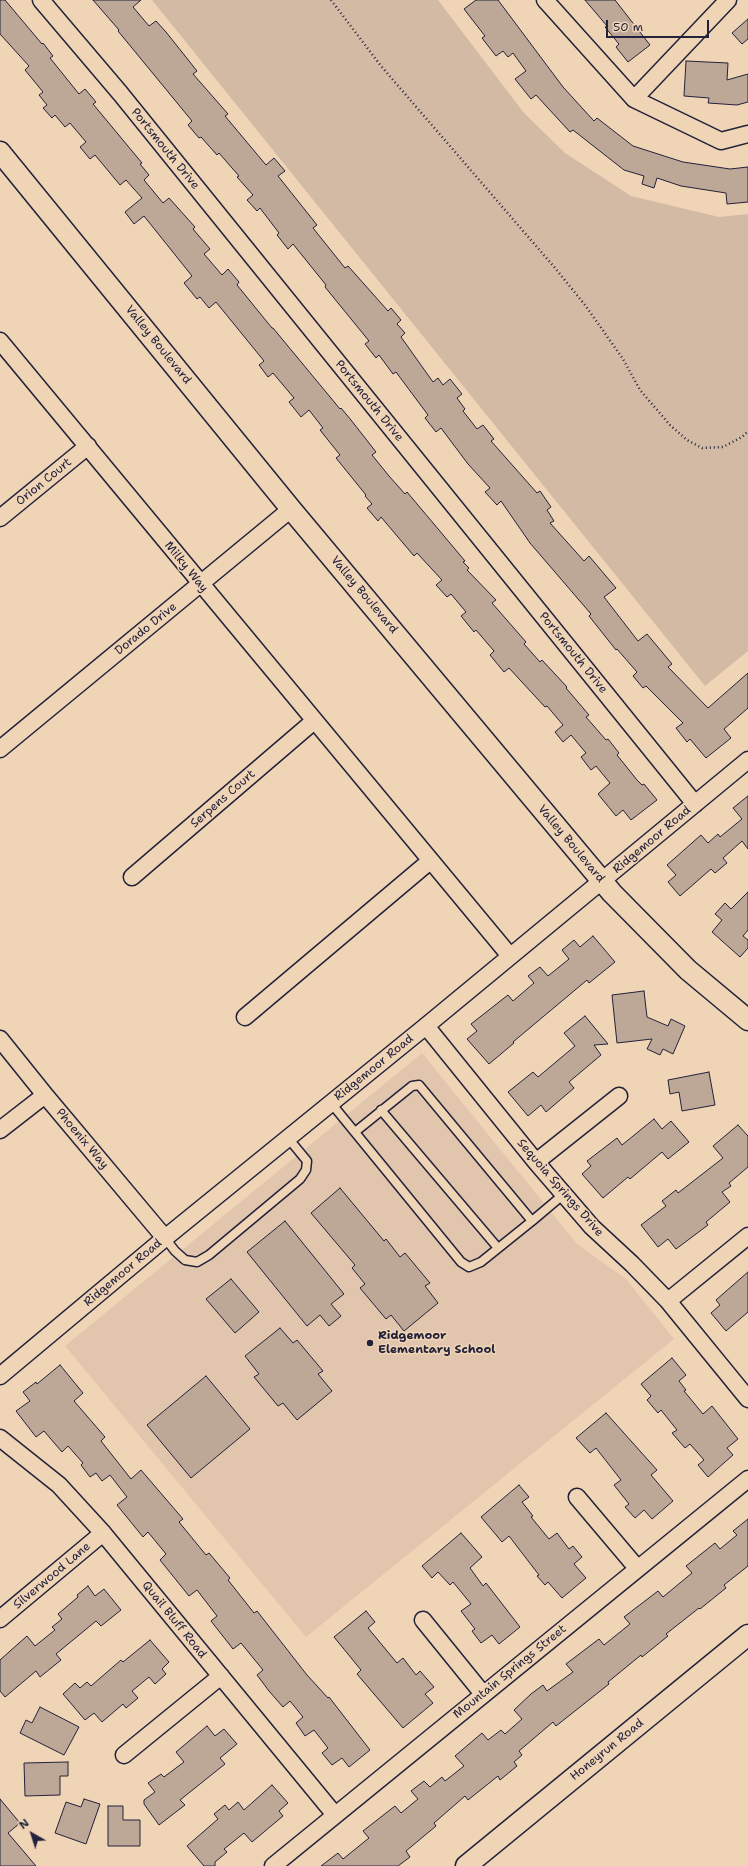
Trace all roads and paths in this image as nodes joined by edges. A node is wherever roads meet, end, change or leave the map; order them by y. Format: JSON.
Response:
{"nodes":[{"id":1,"x":41,"y":0,"type":"edge"},
{"id":2,"x":331,"y":0,"type":"edge"},
{"id":3,"x":545,"y":0,"type":"edge"},
{"id":4,"x":728,"y":0,"type":"edge"},
{"id":5,"x":634,"y":99,"type":"junction"},
{"id":6,"x":748,"y":134,"type":"edge"},
{"id":7,"x":0,"y":152,"type":"edge"},
{"id":8,"x":0,"y":341,"type":"edge"},
{"id":9,"x":748,"y":431,"type":"edge"},
{"id":10,"x":88,"y":446,"type":"junction"},
{"id":11,"x":291,"y":509,"type":"junction"},
{"id":12,"x":0,"y":518,"type":"edge"},
{"id":13,"x":200,"y":585,"type":"junction"},
{"id":14,"x":314,"y":721,"type":"junction"},
{"id":15,"x":0,"y":749,"type":"edge"},
{"id":16,"x":748,"y":760,"type":"edge"},
{"id":17,"x":696,"y":804,"type":"junction"},
{"id":18,"x":430,"y":861,"type":"junction"},
{"id":19,"x":132,"y":877,"type":"dead end"},
{"id":20,"x":602,"y":881,"type":"junction"},
{"id":21,"x":510,"y":956,"type":"junction"},
{"id":22,"x":245,"y":1017,"type":"dead end"},
{"id":23,"x":748,"y":1020,"type":"edge"},
{"id":24,"x":426,"y":1026,"type":"junction"},
{"id":25,"x":0,"y":1039,"type":"edge"},
{"id":26,"x":45,"y":1095,"type":"junction"},
{"id":27,"x":619,"y":1096,"type":"dead end"},
{"id":28,"x":331,"y":1103,"type":"junction"},
{"id":29,"x":381,"y":1110,"type":"junction"},
{"id":30,"x":0,"y":1130,"type":"edge"},
{"id":31,"x":355,"y":1132,"type":"junction"},
{"id":32,"x":288,"y":1138,"type":"junction"},
{"id":33,"x":536,"y":1162,"type":"junction"},
{"id":34,"x":564,"y":1194,"type":"junction"},
{"id":35,"x":532,"y":1221,"type":"junction"},
{"id":36,"x":748,"y":1236,"type":"edge"},
{"id":37,"x":165,"y":1238,"type":"junction"},
{"id":38,"x":498,"y":1248,"type":"junction"},
{"id":39,"x":668,"y":1301,"type":"junction"},
{"id":40,"x":0,"y":1376,"type":"edge"},
{"id":41,"x":748,"y":1399,"type":"edge"},
{"id":42,"x":0,"y":1438,"type":"edge"},
{"id":43,"x":748,"y":1478,"type":"edge"},
{"id":44,"x":577,"y":1498,"type":"dead end"},
{"id":45,"x":104,"y":1533,"type":"junction"},
{"id":46,"x":637,"y":1568,"type":"junction"},
{"id":47,"x":0,"y":1619,"type":"edge"},
{"id":48,"x":423,"y":1620,"type":"dead end"},
{"id":49,"x":748,"y":1635,"type":"edge"},
{"id":50,"x":221,"y":1676,"type":"junction"},
{"id":51,"x":483,"y":1694,"type":"junction"},
{"id":52,"x":124,"y":1755,"type":"dead end"},
{"id":53,"x":335,"y":1815,"type":"junction"},
{"id":54,"x":273,"y":1866,"type":"edge"},
{"id":55,"x":466,"y":1866,"type":"edge"}],
"edges":[{"from":1,"to":17,"type":"street","name":"Portsmouth Drive"},
{"from":2,"to":9,"type":"path"},
{"from":3,"to":5,"type":"street"},
{"from":4,"to":5,"type":"street"},
{"from":5,"to":6,"type":"street"},
{"from":7,"to":11,"type":"street","name":"Valley Boulevard"},
{"from":8,"to":10,"type":"street","name":"Milky Way"},
{"from":10,"to":12,"type":"street","name":"Orion Court"},
{"from":10,"to":13,"type":"street","name":"Milky Way"},
{"from":11,"to":13,"type":"street","name":"Dorado Drive"},
{"from":11,"to":20,"type":"street","name":"Valley Boulevard"},
{"from":13,"to":14,"type":"street","name":"Milky Way"},
{"from":13,"to":15,"type":"street","name":"Dorado Drive"},
{"from":14,"to":18,"type":"street","name":"Milky Way"},
{"from":14,"to":19,"type":"street","name":"Serpens Court"},
{"from":16,"to":17,"type":"street","name":"Ridgemoor Road"},
{"from":17,"to":20,"type":"street","name":"Ridgemoor Road"},
{"from":18,"to":21,"type":"street","name":"Milky Way"},
{"from":18,"to":22,"type":"street"},
{"from":20,"to":21,"type":"street","name":"Ridgemoor Road"},
{"from":20,"to":23,"type":"street","name":"Valley Boulevard"},
{"from":21,"to":24,"type":"street","name":"Ridgemoor Road"},
{"from":24,"to":28,"type":"street","name":"Ridgemoor Road"},
{"from":24,"to":33,"type":"street","name":"Sequoia Springs Drive"},
{"from":25,"to":26,"type":"street","name":"Phoenix Way"},
{"from":26,"to":30,"type":"street"},
{"from":26,"to":37,"type":"street","name":"Phoenix Way"},
{"from":27,"to":33,"type":"street"},
{"from":28,"to":31,"type":"lane"},
{"from":28,"to":32,"type":"street","name":"Ridgemoor Road"},
{"from":29,"to":31,"type":"lane"},
{"from":29,"to":35,"type":"lane"},
{"from":29,"to":38,"type":"lane"},
{"from":31,"to":38,"type":"lane"},
{"from":32,"to":37,"type":"street","name":"Ridgemoor Road"},
{"from":32,"to":37,"type":"lane"},
{"from":33,"to":34,"type":"street","name":"Sequoia Springs Drive"},
{"from":34,"to":35,"type":"lane"},
{"from":34,"to":39,"type":"street","name":"Sequoia Springs Drive"},
{"from":35,"to":38,"type":"lane"},
{"from":36,"to":39,"type":"street"},
{"from":37,"to":40,"type":"street","name":"Ridgemoor Road"},
{"from":39,"to":41,"type":"street","name":"Sequoia Springs Drive"},
{"from":42,"to":45,"type":"street","name":"Quail Bluff Road"},
{"from":43,"to":46,"type":"street","name":"Mountain Springs Street"},
{"from":44,"to":46,"type":"street"},
{"from":45,"to":47,"type":"street","name":"Silverwood Lane"},
{"from":45,"to":50,"type":"street","name":"Quail Bluff Road"},
{"from":46,"to":51,"type":"street","name":"Mountain Springs Street"},
{"from":48,"to":51,"type":"street"},
{"from":49,"to":55,"type":"street","name":"Honeyrun Road"},
{"from":50,"to":52,"type":"street"},
{"from":50,"to":53,"type":"street","name":"Quail Bluff Road"},
{"from":51,"to":53,"type":"street","name":"Mountain Springs Street"},
{"from":53,"to":54,"type":"street","name":"Mountain Springs Street"}]}
